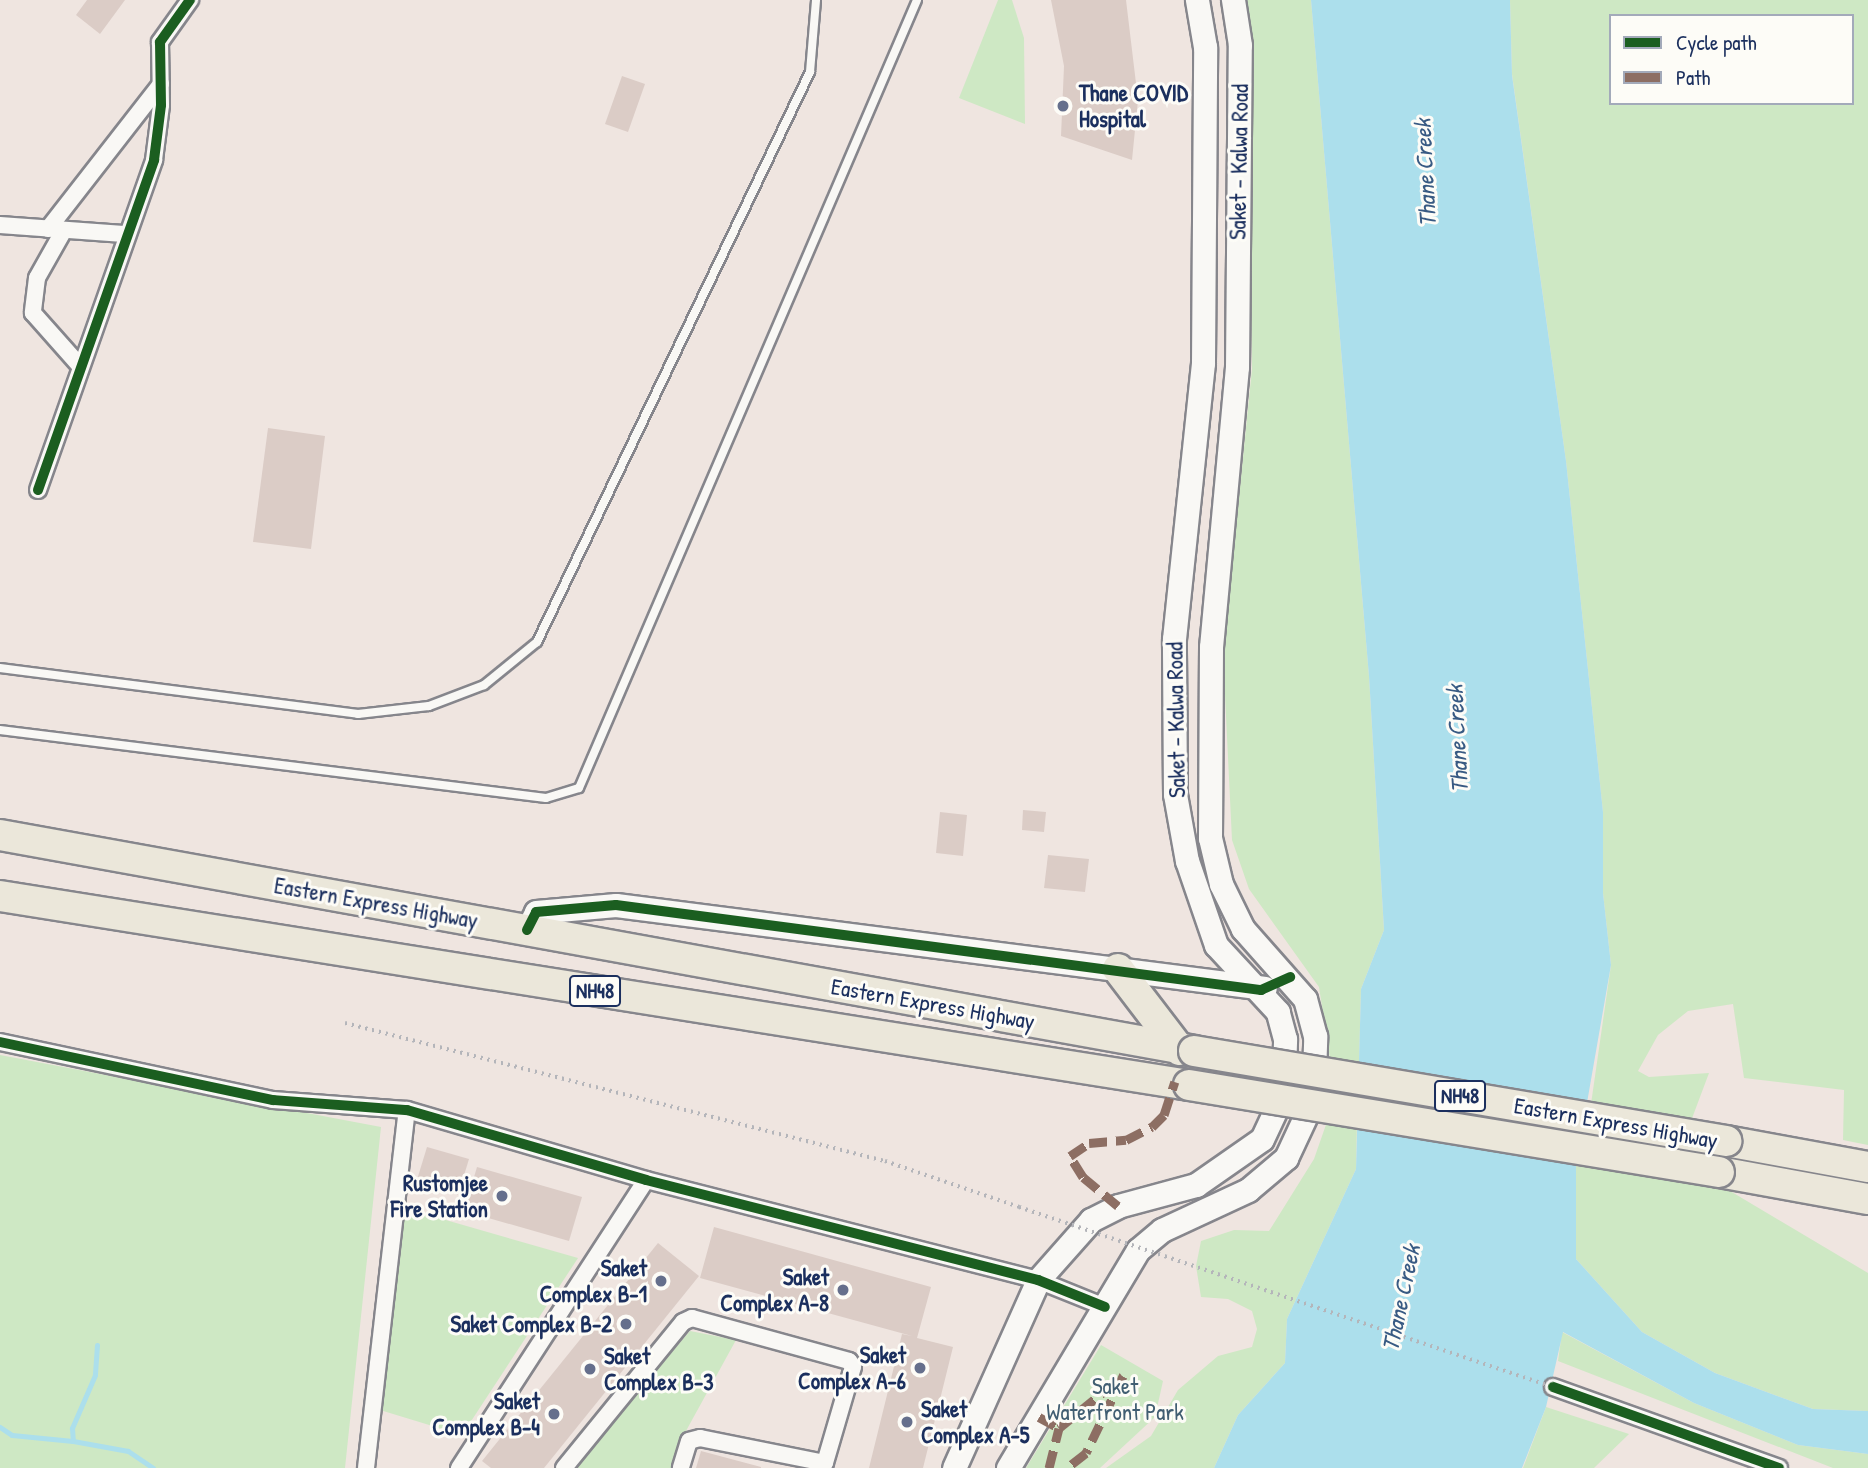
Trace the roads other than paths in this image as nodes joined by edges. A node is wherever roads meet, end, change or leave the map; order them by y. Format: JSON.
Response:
{"nodes":[{"id":1,"x":190,"y":0,"type":"edge"},
{"id":2,"x":816,"y":0,"type":"edge"},
{"id":3,"x":918,"y":0,"type":"edge"},
{"id":4,"x":1197,"y":0,"type":"edge"},
{"id":5,"x":1233,"y":0,"type":"edge"},
{"id":6,"x":161,"y":84,"type":"junction"},
{"id":7,"x":0,"y":225,"type":"edge"},
{"id":8,"x":56,"y":229,"type":"junction"},
{"id":9,"x":124,"y":234,"type":"junction"},
{"id":10,"x":80,"y":366,"type":"junction"},
{"id":11,"x":1200,"y":390,"type":"junction"},
{"id":12,"x":1234,"y":393,"type":"junction"},
{"id":13,"x":38,"y":490,"type":"dead end"},
{"id":14,"x":0,"y":668,"type":"edge"},
{"id":15,"x":0,"y":730,"type":"edge"},
{"id":16,"x":0,"y":835,"type":"edge"},
{"id":17,"x":1221,"y":884,"type":"junction"},
{"id":18,"x":1198,"y":892,"type":"junction"},
{"id":19,"x":0,"y":896,"type":"edge"},
{"id":20,"x":527,"y":930,"type":"junction"},
{"id":21,"x":1118,"y":969,"type":"junction"},
{"id":22,"x":1290,"y":977,"type":"junction"},
{"id":23,"x":1261,"y":990,"type":"junction"},
{"id":24,"x":0,"y":1042,"type":"edge"},
{"id":25,"x":1187,"y":1050,"type":"junction"},
{"id":26,"x":407,"y":1110,"type":"junction"},
{"id":27,"x":1868,"y":1167,"type":"edge"},
{"id":28,"x":646,"y":1180,"type":"junction"},
{"id":29,"x":1868,"y":1199,"type":"edge"},
{"id":30,"x":1038,"y":1280,"type":"junction"},
{"id":31,"x":1105,"y":1307,"type":"junction"},
{"id":32,"x":1553,"y":1387,"type":"road end"},
{"id":33,"x":366,"y":1468,"type":"edge"},
{"id":34,"x":459,"y":1468,"type":"edge"},
{"id":35,"x":564,"y":1468,"type":"edge"},
{"id":36,"x":681,"y":1468,"type":"edge"},
{"id":37,"x":954,"y":1468,"type":"edge"},
{"id":38,"x":1008,"y":1468,"type":"edge"},
{"id":39,"x":1779,"y":1468,"type":"edge"}],
"edges":[{"from":1,"to":6,"type":"street"},
{"from":2,"to":14,"type":"lane"},
{"from":3,"to":15,"type":"lane"},
{"from":4,"to":11,"type":"main road","name":"Saket - Kalwa Road"},
{"from":5,"to":12,"type":"main road","name":"Saket - Kalwa Road"},
{"from":6,"to":8,"type":"street"},
{"from":6,"to":9,"type":"street"},
{"from":7,"to":8,"type":"street"},
{"from":8,"to":9,"type":"street"},
{"from":8,"to":10,"type":"street"},
{"from":9,"to":10,"type":"street"},
{"from":10,"to":13,"type":"street"},
{"from":11,"to":12,"type":"main road"},
{"from":11,"to":18,"type":"main road","name":"Saket - Kalwa Road"},
{"from":12,"to":17,"type":"main road","name":"Saket - Kalwa Road"},
{"from":16,"to":20,"type":"highway","name":"Eastern Express Highway","number":"NH48"},
{"from":17,"to":18,"type":"main road"},
{"from":17,"to":22,"type":"main road","name":"Saket - Kalwa Road"},
{"from":18,"to":23,"type":"main road","name":"Saket - Kalwa Road"},
{"from":19,"to":29,"type":"highway","name":"Eastern Express Highway","number":"NH48","bridge":true},
{"from":20,"to":21,"type":"main road"},
{"from":20,"to":25,"type":"highway","name":"Eastern Express Highway","number":"NH48"},
{"from":21,"to":23,"type":"main road"},
{"from":21,"to":25,"type":"highway"},
{"from":22,"to":23,"type":"main road"},
{"from":22,"to":31,"type":"main road","name":"Saket - Kalwa Road"},
{"from":23,"to":30,"type":"main road","name":"Saket - Kalwa Road"},
{"from":24,"to":26,"type":"street"},
{"from":25,"to":27,"type":"highway","name":"Eastern Express Highway","number":"NH48","bridge":true},
{"from":26,"to":28,"type":"street"},
{"from":26,"to":33,"type":"street"},
{"from":28,"to":30,"type":"street"},
{"from":28,"to":34,"type":"street"},
{"from":30,"to":31,"type":"street"},
{"from":30,"to":37,"type":"main road","name":"Saket - Kalwa Road"},
{"from":31,"to":38,"type":"main road","name":"Saket - Kalwa Road"},
{"from":32,"to":39,"type":"street"},
{"from":35,"to":36,"type":"street"}]}
